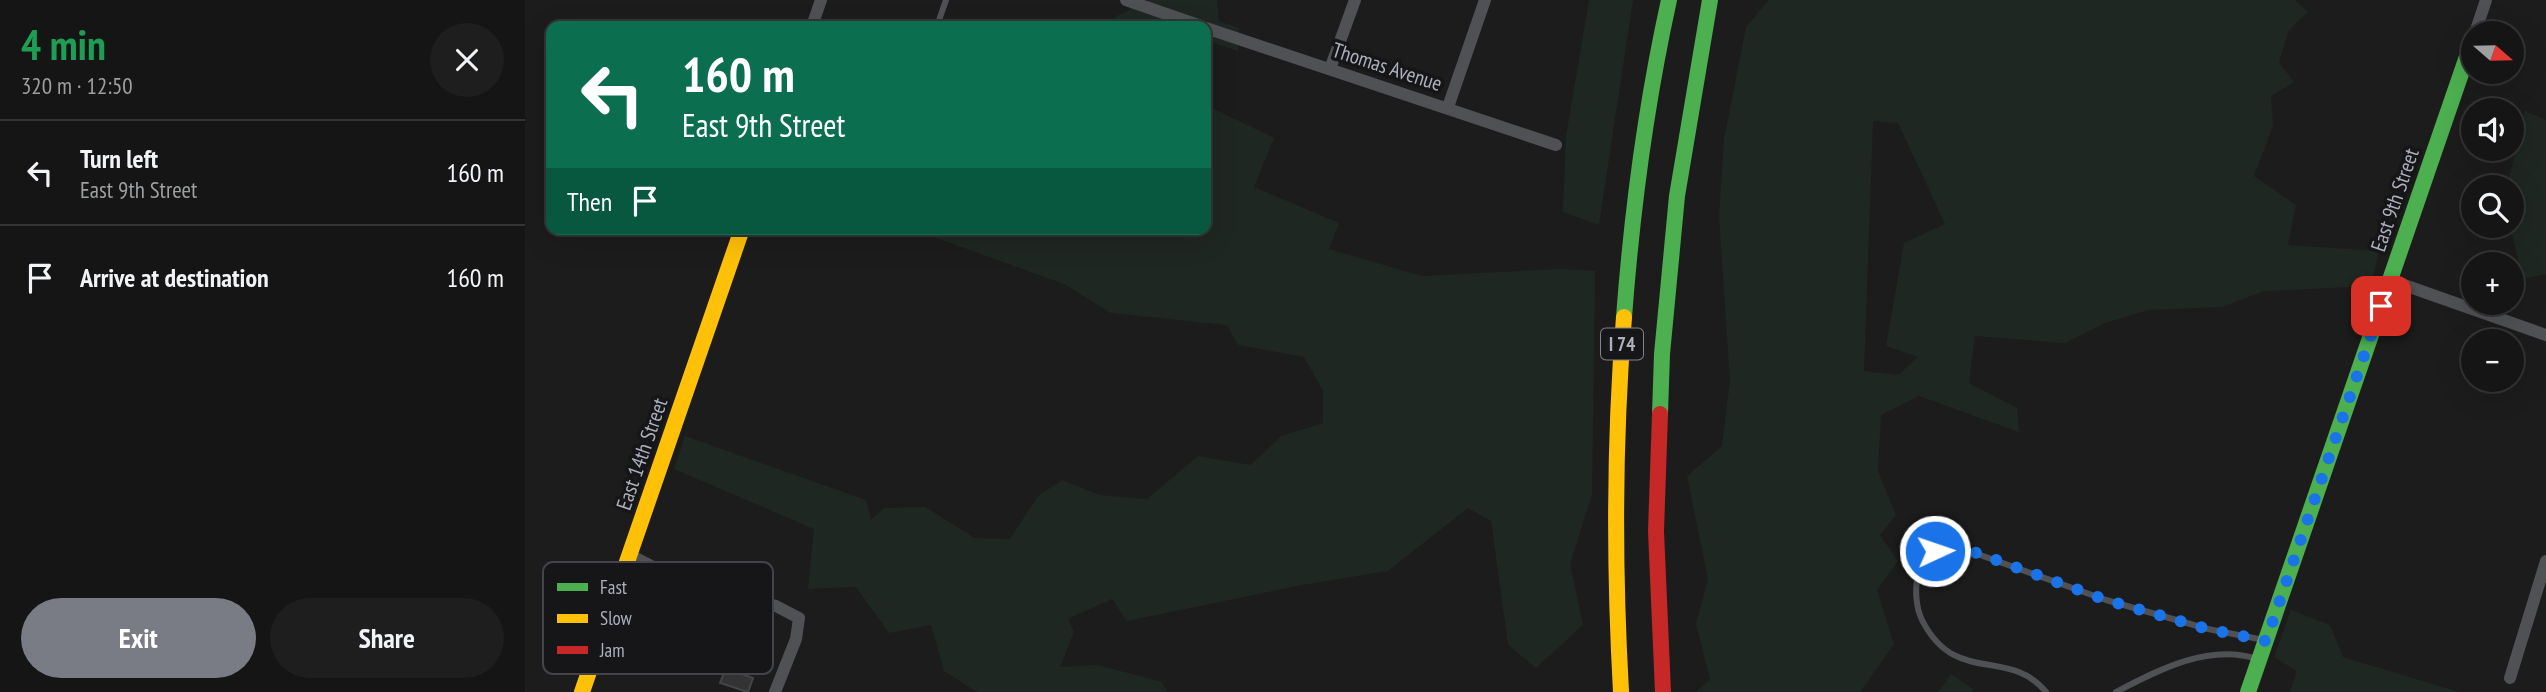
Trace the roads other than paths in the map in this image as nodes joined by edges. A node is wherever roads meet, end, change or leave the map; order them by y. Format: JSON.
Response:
{"nodes":[{"id":1,"x":821,"y":0,"type":"edge"},
{"id":2,"x":946,"y":0,"type":"edge"},
{"id":3,"x":1126,"y":0,"type":"edge"},
{"id":4,"x":1355,"y":0,"type":"edge"},
{"id":5,"x":1485,"y":0,"type":"edge"},
{"id":6,"x":1669,"y":0,"type":"edge"},
{"id":7,"x":1710,"y":0,"type":"edge"},
{"id":8,"x":2486,"y":0,"type":"edge"},
{"id":9,"x":814,"y":21,"type":"edge"},
{"id":10,"x":939,"y":21,"type":"edge"},
{"id":11,"x":1187,"y":21,"type":"edge"},
{"id":12,"x":2479,"y":21,"type":"edge"},
{"id":13,"x":1211,"y":29,"type":"edge"},
{"id":14,"x":1330,"y":69,"type":"junction"},
{"id":15,"x":2461,"y":74,"type":"edge"},
{"id":16,"x":1448,"y":107,"type":"junction"},
{"id":17,"x":1556,"y":145,"type":"dead end"},
{"id":18,"x":740,"y":235,"type":"edge"},
{"id":19,"x":2390,"y":280,"type":"junction"},
{"id":20,"x":2546,"y":335,"type":"edge"},
{"id":21,"x":629,"y":555,"type":"junction"},
{"id":22,"x":2546,"y":561,"type":"edge"},
{"id":23,"x":627,"y":562,"type":"edge"},
{"id":24,"x":643,"y":562,"type":"edge"},
{"id":25,"x":773,"y":605,"type":"edge"},
{"id":26,"x":2266,"y":641,"type":"junction"},
{"id":27,"x":2259,"y":660,"type":"junction"},
{"id":28,"x":588,"y":674,"type":"edge"},
{"id":29,"x":2510,"y":678,"type":"dead end"},
{"id":30,"x":582,"y":692,"type":"edge"},
{"id":31,"x":775,"y":692,"type":"edge"},
{"id":32,"x":1621,"y":692,"type":"edge"},
{"id":33,"x":1663,"y":692,"type":"edge"},
{"id":34,"x":2046,"y":692,"type":"edge"},
{"id":35,"x":2116,"y":692,"type":"edge"},
{"id":36,"x":2248,"y":692,"type":"edge"}],
"edges":[{"from":1,"to":9,"type":"street"},
{"from":2,"to":10,"type":"lane"},
{"from":3,"to":11,"type":"street","name":"Thomas Avenue"},
{"from":4,"to":14,"type":"street"},
{"from":5,"to":16,"type":"street"},
{"from":6,"to":32,"type":"main road","number":"I 74"},
{"from":7,"to":33,"type":"main road","number":"I 74"},
{"from":8,"to":12,"type":"street"},
{"from":13,"to":14,"type":"street","name":"Thomas Avenue"},
{"from":14,"to":16,"type":"street","name":"Thomas Avenue"},
{"from":15,"to":19,"type":"main road","name":"East 9th Street"},
{"from":16,"to":17,"type":"street","name":"Thomas Avenue"},
{"from":18,"to":21,"type":"main road","name":"East 14th Street"},
{"from":19,"to":20,"type":"street"},
{"from":19,"to":26,"type":"main road","name":"East 9th Street"},
{"from":21,"to":23,"type":"main road","name":"East 14th Street"},
{"from":21,"to":24,"type":"street"},
{"from":22,"to":29,"type":"street"},
{"from":25,"to":31,"type":"street"},
{"from":26,"to":27,"type":"main road","name":"East 9th Street"},
{"from":26,"to":34,"type":"lane"},
{"from":27,"to":35,"type":"lane"},
{"from":27,"to":36,"type":"main road","name":"East 9th Street"},
{"from":28,"to":30,"type":"main road","name":"East 14th Street"}]}
